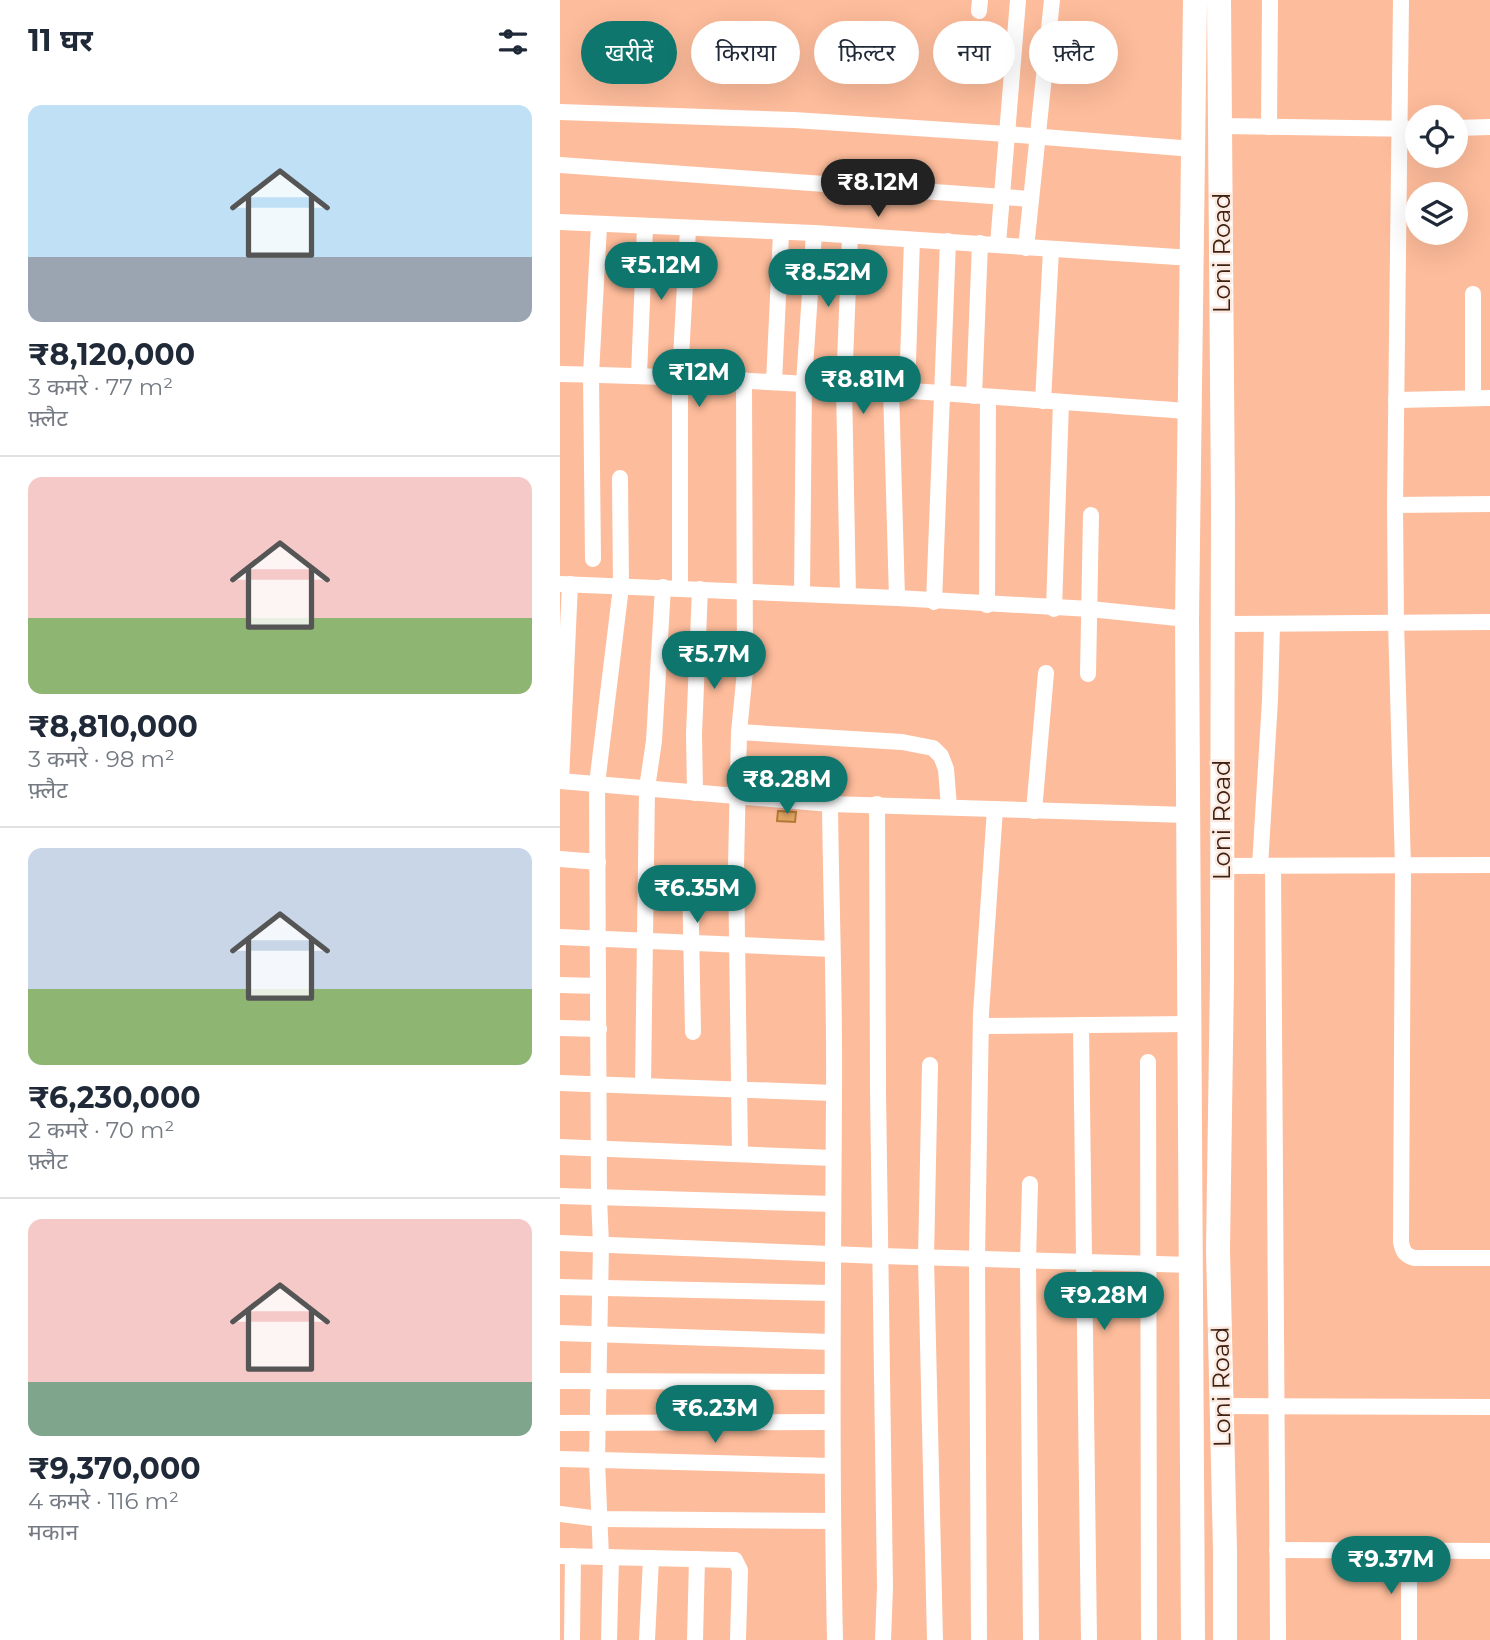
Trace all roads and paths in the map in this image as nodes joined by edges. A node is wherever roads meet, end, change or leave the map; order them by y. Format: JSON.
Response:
{"nodes":[{"id":1,"x":1018,"y":0,"type":"edge"},
{"id":2,"x":1052,"y":0,"type":"edge"},
{"id":3,"x":1195,"y":0,"type":"edge"},
{"id":4,"x":1219,"y":0,"type":"edge"},
{"id":5,"x":1270,"y":0,"type":"edge"},
{"id":6,"x":1401,"y":0,"type":"edge"},
{"id":7,"x":560,"y":112,"type":"edge"},
{"id":8,"x":1221,"y":126,"type":"junction"},
{"id":9,"x":1269,"y":127,"type":"junction"},
{"id":10,"x":1490,"y":127,"type":"edge"},
{"id":11,"x":1468,"y":128,"type":"edge"},
{"id":12,"x":1398,"y":129,"type":"junction"},
{"id":13,"x":1405,"y":129,"type":"edge"},
{"id":14,"x":1007,"y":134,"type":"junction"},
{"id":15,"x":1037,"y":136,"type":"junction"},
{"id":16,"x":1193,"y":149,"type":"junction"},
{"id":17,"x":560,"y":165,"type":"edge"},
{"id":18,"x":1002,"y":196,"type":"junction"},
{"id":19,"x":1031,"y":199,"type":"junction"},
{"id":20,"x":560,"y":222,"type":"edge"},
{"id":21,"x":599,"y":226,"type":"junction"},
{"id":22,"x":645,"y":227,"type":"junction"},
{"id":23,"x":688,"y":229,"type":"junction"},
{"id":24,"x":781,"y":233,"type":"junction"},
{"id":25,"x":814,"y":233,"type":"junction"},
{"id":26,"x":850,"y":236,"type":"junction"},
{"id":27,"x":912,"y":240,"type":"junction"},
{"id":28,"x":948,"y":242,"type":"junction"},
{"id":29,"x":981,"y":243,"type":"junction"},
{"id":30,"x":999,"y":244,"type":"junction"},
{"id":31,"x":1026,"y":248,"type":"junction"},
{"id":32,"x":1051,"y":250,"type":"junction"},
{"id":33,"x":1192,"y":258,"type":"junction"},
{"id":34,"x":1473,"y":294,"type":"dead end"},
{"id":35,"x":560,"y":373,"type":"edge"},
{"id":36,"x":591,"y":374,"type":"junction"},
{"id":37,"x":639,"y":375,"type":"junction"},
{"id":38,"x":680,"y":376,"type":"junction"},
{"id":39,"x":744,"y":380,"type":"junction"},
{"id":40,"x":774,"y":382,"type":"junction"},
{"id":41,"x":804,"y":383,"type":"junction"},
{"id":42,"x":844,"y":386,"type":"junction"},
{"id":43,"x":891,"y":389,"type":"junction"},
{"id":44,"x":907,"y":391,"type":"junction"},
{"id":45,"x":940,"y":393,"type":"junction"},
{"id":46,"x":981,"y":396,"type":"junction"},
{"id":47,"x":1473,"y":398,"type":"junction"},
{"id":48,"x":1490,"y":398,"type":"edge"},
{"id":49,"x":1396,"y":400,"type":"junction"},
{"id":50,"x":1043,"y":401,"type":"junction"},
{"id":51,"x":1062,"y":402,"type":"junction"},
{"id":52,"x":1188,"y":411,"type":"junction"},
{"id":53,"x":620,"y":478,"type":"dead end"},
{"id":54,"x":1490,"y":504,"type":"edge"},
{"id":55,"x":1395,"y":505,"type":"junction"},
{"id":56,"x":1091,"y":515,"type":"dead end"},
{"id":57,"x":593,"y":559,"type":"dead end"},
{"id":58,"x":565,"y":584,"type":"edge"},
{"id":59,"x":621,"y":587,"type":"junction"},
{"id":60,"x":663,"y":587,"type":"junction"},
{"id":61,"x":680,"y":588,"type":"junction"},
{"id":62,"x":700,"y":589,"type":"junction"},
{"id":63,"x":744,"y":591,"type":"junction"},
{"id":64,"x":802,"y":594,"type":"junction"},
{"id":65,"x":848,"y":596,"type":"junction"},
{"id":66,"x":897,"y":598,"type":"junction"},
{"id":67,"x":934,"y":602,"type":"junction"},
{"id":68,"x":987,"y":605,"type":"junction"},
{"id":69,"x":1054,"y":608,"type":"junction"},
{"id":70,"x":1090,"y":609,"type":"junction"},
{"id":71,"x":1187,"y":619,"type":"junction"},
{"id":72,"x":1490,"y":622,"type":"edge"},
{"id":73,"x":1396,"y":623,"type":"junction"},
{"id":74,"x":1223,"y":624,"type":"junction"},
{"id":75,"x":1272,"y":624,"type":"junction"},
{"id":76,"x":1046,"y":673,"type":"dead end"},
{"id":77,"x":1088,"y":674,"type":"dead end"},
{"id":78,"x":739,"y":732,"type":"junction"},
{"id":79,"x":560,"y":781,"type":"edge"},
{"id":80,"x":597,"y":784,"type":"junction"},
{"id":81,"x":647,"y":788,"type":"junction"},
{"id":82,"x":695,"y":793,"type":"junction"},
{"id":83,"x":738,"y":796,"type":"junction"},
{"id":84,"x":830,"y":804,"type":"junction"},
{"id":85,"x":877,"y":804,"type":"junction"},
{"id":86,"x":949,"y":807,"type":"junction"},
{"id":87,"x":995,"y":809,"type":"junction"},
{"id":88,"x":1034,"y":811,"type":"junction"},
{"id":89,"x":1187,"y":816,"type":"junction"},
{"id":90,"x":560,"y":859,"type":"edge"},
{"id":91,"x":598,"y":862,"type":"junction"},
{"id":92,"x":1490,"y":865,"type":"edge"},
{"id":93,"x":1221,"y":866,"type":"junction"},
{"id":94,"x":1403,"y":866,"type":"junction"},
{"id":95,"x":1266,"y":867,"type":"junction"},
{"id":96,"x":690,"y":876,"type":"dead end"},
{"id":97,"x":560,"y":937,"type":"edge"},
{"id":98,"x":599,"y":939,"type":"junction"},
{"id":99,"x":644,"y":941,"type":"junction"},
{"id":100,"x":691,"y":943,"type":"junction"},
{"id":101,"x":736,"y":945,"type":"junction"},
{"id":102,"x":832,"y":949,"type":"junction"},
{"id":103,"x":560,"y":985,"type":"edge"},
{"id":104,"x":598,"y":986,"type":"junction"},
{"id":105,"x":1190,"y":1024,"type":"junction"},
{"id":106,"x":1081,"y":1025,"type":"junction"},
{"id":107,"x":981,"y":1026,"type":"junction"},
{"id":108,"x":560,"y":1028,"type":"edge"},
{"id":109,"x":599,"y":1029,"type":"junction"},
{"id":110,"x":693,"y":1032,"type":"dead end"},
{"id":111,"x":1148,"y":1062,"type":"dead end"},
{"id":112,"x":930,"y":1065,"type":"dead end"},
{"id":113,"x":560,"y":1083,"type":"edge"},
{"id":114,"x":598,"y":1083,"type":"junction"},
{"id":115,"x":643,"y":1085,"type":"junction"},
{"id":116,"x":740,"y":1089,"type":"junction"},
{"id":117,"x":834,"y":1093,"type":"junction"},
{"id":118,"x":560,"y":1147,"type":"edge"},
{"id":119,"x":599,"y":1148,"type":"junction"},
{"id":120,"x":740,"y":1154,"type":"junction"},
{"id":121,"x":833,"y":1158,"type":"junction"},
{"id":122,"x":1030,"y":1184,"type":"dead end"},
{"id":123,"x":560,"y":1196,"type":"edge"},
{"id":124,"x":599,"y":1198,"type":"junction"},
{"id":125,"x":833,"y":1204,"type":"junction"},
{"id":126,"x":560,"y":1243,"type":"edge"},
{"id":127,"x":601,"y":1244,"type":"junction"},
{"id":128,"x":832,"y":1254,"type":"junction"},
{"id":129,"x":880,"y":1256,"type":"junction"},
{"id":130,"x":926,"y":1258,"type":"junction"},
{"id":131,"x":1490,"y":1258,"type":"edge"},
{"id":132,"x":978,"y":1259,"type":"junction"},
{"id":133,"x":1028,"y":1260,"type":"junction"},
{"id":134,"x":1085,"y":1261,"type":"junction"},
{"id":135,"x":1150,"y":1264,"type":"junction"},
{"id":136,"x":1192,"y":1265,"type":"junction"},
{"id":137,"x":560,"y":1287,"type":"edge"},
{"id":138,"x":599,"y":1288,"type":"junction"},
{"id":139,"x":831,"y":1293,"type":"junction"},
{"id":140,"x":560,"y":1333,"type":"edge"},
{"id":141,"x":599,"y":1334,"type":"junction"},
{"id":142,"x":832,"y":1342,"type":"junction"},
{"id":143,"x":560,"y":1381,"type":"edge"},
{"id":144,"x":600,"y":1381,"type":"junction"},
{"id":145,"x":832,"y":1382,"type":"junction"},
{"id":146,"x":1222,"y":1406,"type":"junction"},
{"id":147,"x":1277,"y":1407,"type":"junction"},
{"id":148,"x":1490,"y":1407,"type":"edge"},
{"id":149,"x":832,"y":1422,"type":"junction"},
{"id":150,"x":560,"y":1423,"type":"edge"},
{"id":151,"x":600,"y":1423,"type":"junction"},
{"id":152,"x":560,"y":1459,"type":"edge"},
{"id":153,"x":597,"y":1461,"type":"junction"},
{"id":154,"x":832,"y":1466,"type":"junction"},
{"id":155,"x":560,"y":1514,"type":"edge"},
{"id":156,"x":600,"y":1519,"type":"junction"},
{"id":157,"x":832,"y":1521,"type":"junction"},
{"id":158,"x":1277,"y":1550,"type":"junction"},
{"id":159,"x":1490,"y":1551,"type":"edge"},
{"id":160,"x":1409,"y":1552,"type":"junction"},
{"id":161,"x":567,"y":1556,"type":"edge"},
{"id":162,"x":606,"y":1557,"type":"junction"},
{"id":163,"x":652,"y":1559,"type":"junction"},
{"id":164,"x":697,"y":1559,"type":"junction"},
{"id":165,"x":572,"y":1640,"type":"edge"},
{"id":166,"x":609,"y":1640,"type":"edge"},
{"id":167,"x":648,"y":1640,"type":"edge"},
{"id":168,"x":695,"y":1640,"type":"edge"},
{"id":169,"x":738,"y":1640,"type":"edge"},
{"id":170,"x":835,"y":1640,"type":"edge"},
{"id":171,"x":883,"y":1640,"type":"edge"},
{"id":172,"x":935,"y":1640,"type":"edge"},
{"id":173,"x":979,"y":1640,"type":"edge"},
{"id":174,"x":1031,"y":1640,"type":"edge"},
{"id":175,"x":1089,"y":1640,"type":"edge"},
{"id":176,"x":1149,"y":1640,"type":"edge"},
{"id":177,"x":1194,"y":1640,"type":"edge"},
{"id":178,"x":1225,"y":1640,"type":"edge"},
{"id":179,"x":1278,"y":1640,"type":"edge"},
{"id":180,"x":1409,"y":1640,"type":"edge"}],
"edges":[{"from":1,"to":14,"type":"street"},
{"from":2,"to":15,"type":"street"},
{"from":3,"to":16,"type":"highway","name":"Loni Road"},
{"from":4,"to":8,"type":"highway","name":"Loni Road"},
{"from":5,"to":9,"type":"street"},
{"from":6,"to":12,"type":"street"},
{"from":7,"to":14,"type":"street"},
{"from":8,"to":9,"type":"street"},
{"from":8,"to":74,"type":"highway","name":"Loni Road"},
{"from":9,"to":12,"type":"street"},
{"from":10,"to":11,"type":"street"},
{"from":12,"to":13,"type":"street"},
{"from":12,"to":49,"type":"street"},
{"from":14,"to":15,"type":"street"},
{"from":14,"to":18,"type":"street"},
{"from":15,"to":16,"type":"street"},
{"from":15,"to":19,"type":"street"},
{"from":16,"to":33,"type":"highway","name":"Loni Road"},
{"from":17,"to":18,"type":"street"},
{"from":18,"to":19,"type":"street"},
{"from":18,"to":30,"type":"street"},
{"from":19,"to":31,"type":"street"},
{"from":20,"to":21,"type":"street"},
{"from":21,"to":22,"type":"street"},
{"from":21,"to":36,"type":"street"},
{"from":22,"to":23,"type":"street"},
{"from":22,"to":37,"type":"street"},
{"from":23,"to":24,"type":"street"},
{"from":23,"to":38,"type":"street"},
{"from":24,"to":25,"type":"street"},
{"from":24,"to":40,"type":"street"},
{"from":25,"to":26,"type":"street"},
{"from":25,"to":41,"type":"street"},
{"from":26,"to":27,"type":"street"},
{"from":26,"to":42,"type":"street"},
{"from":27,"to":28,"type":"street"},
{"from":27,"to":44,"type":"street"},
{"from":28,"to":29,"type":"street"},
{"from":28,"to":45,"type":"street"},
{"from":29,"to":30,"type":"street"},
{"from":29,"to":46,"type":"street"},
{"from":30,"to":31,"type":"street"},
{"from":31,"to":32,"type":"street"},
{"from":32,"to":33,"type":"street"},
{"from":32,"to":50,"type":"street"},
{"from":33,"to":52,"type":"highway","name":"Loni Road"},
{"from":34,"to":47,"type":"street"},
{"from":35,"to":36,"type":"street"},
{"from":36,"to":37,"type":"street"},
{"from":36,"to":57,"type":"street"},
{"from":37,"to":38,"type":"street"},
{"from":38,"to":39,"type":"street"},
{"from":38,"to":61,"type":"street"},
{"from":39,"to":40,"type":"street"},
{"from":39,"to":63,"type":"street"},
{"from":40,"to":41,"type":"street"},
{"from":41,"to":42,"type":"street"},
{"from":41,"to":64,"type":"street"},
{"from":42,"to":43,"type":"street"},
{"from":42,"to":65,"type":"street"},
{"from":43,"to":44,"type":"street"},
{"from":43,"to":66,"type":"street"},
{"from":44,"to":45,"type":"street"},
{"from":45,"to":46,"type":"street"},
{"from":45,"to":67,"type":"street"},
{"from":46,"to":50,"type":"street"},
{"from":46,"to":68,"type":"street"},
{"from":47,"to":48,"type":"street"},
{"from":47,"to":49,"type":"street"},
{"from":49,"to":55,"type":"street"},
{"from":50,"to":51,"type":"street"},
{"from":51,"to":52,"type":"street"},
{"from":51,"to":69,"type":"street"},
{"from":52,"to":71,"type":"highway","name":"Loni Road"},
{"from":53,"to":59,"type":"street"},
{"from":54,"to":55,"type":"street"},
{"from":55,"to":73,"type":"street"},
{"from":56,"to":70,"type":"street"},
{"from":58,"to":59,"type":"street"},
{"from":58,"to":79,"type":"street"},
{"from":59,"to":60,"type":"street"},
{"from":59,"to":80,"type":"street"},
{"from":60,"to":61,"type":"street"},
{"from":60,"to":81,"type":"street"},
{"from":61,"to":62,"type":"street"},
{"from":62,"to":63,"type":"street"},
{"from":62,"to":82,"type":"street"},
{"from":63,"to":64,"type":"street"},
{"from":63,"to":78,"type":"street"},
{"from":64,"to":65,"type":"street"},
{"from":65,"to":66,"type":"street"},
{"from":66,"to":67,"type":"street"},
{"from":67,"to":68,"type":"street"},
{"from":68,"to":69,"type":"street"},
{"from":69,"to":70,"type":"street"},
{"from":70,"to":71,"type":"street"},
{"from":70,"to":77,"type":"street"},
{"from":71,"to":89,"type":"highway","name":"Loni Road"},
{"from":72,"to":73,"type":"street"},
{"from":73,"to":75,"type":"street"},
{"from":73,"to":94,"type":"street"},
{"from":74,"to":75,"type":"street"},
{"from":74,"to":93,"type":"highway","name":"Loni Road"},
{"from":75,"to":95,"type":"street"},
{"from":76,"to":88,"type":"street"},
{"from":78,"to":83,"type":"street"},
{"from":78,"to":86,"type":"street"},
{"from":79,"to":80,"type":"street"},
{"from":80,"to":81,"type":"street"},
{"from":80,"to":91,"type":"street"},
{"from":81,"to":82,"type":"street"},
{"from":81,"to":99,"type":"street"},
{"from":82,"to":83,"type":"street"},
{"from":83,"to":84,"type":"street"},
{"from":83,"to":101,"type":"street"},
{"from":84,"to":85,"type":"street"},
{"from":84,"to":102,"type":"street"},
{"from":85,"to":86,"type":"street"},
{"from":85,"to":129,"type":"street"},
{"from":86,"to":87,"type":"street"},
{"from":87,"to":88,"type":"street"},
{"from":87,"to":107,"type":"street"},
{"from":88,"to":89,"type":"street"},
{"from":89,"to":105,"type":"highway","name":"Loni Road"},
{"from":90,"to":91,"type":"street"},
{"from":91,"to":98,"type":"street"},
{"from":92,"to":94,"type":"street"},
{"from":93,"to":95,"type":"street"},
{"from":93,"to":146,"type":"highway","name":"Loni Road"},
{"from":94,"to":95,"type":"street"},
{"from":94,"to":131,"type":"street"},
{"from":95,"to":147,"type":"street"},
{"from":96,"to":100,"type":"street"},
{"from":97,"to":98,"type":"street"},
{"from":98,"to":99,"type":"street"},
{"from":98,"to":104,"type":"street"},
{"from":99,"to":100,"type":"street"},
{"from":99,"to":115,"type":"street"},
{"from":100,"to":101,"type":"street"},
{"from":100,"to":110,"type":"street"},
{"from":101,"to":102,"type":"street"},
{"from":101,"to":116,"type":"street"},
{"from":102,"to":117,"type":"street"},
{"from":103,"to":104,"type":"street"},
{"from":104,"to":109,"type":"street"},
{"from":105,"to":106,"type":"street"},
{"from":105,"to":136,"type":"highway","name":"Loni Road"},
{"from":106,"to":107,"type":"street"},
{"from":106,"to":134,"type":"street"},
{"from":107,"to":132,"type":"street"},
{"from":108,"to":109,"type":"street"},
{"from":109,"to":114,"type":"street"},
{"from":111,"to":135,"type":"street"},
{"from":112,"to":130,"type":"street"},
{"from":113,"to":114,"type":"street"},
{"from":114,"to":115,"type":"street"},
{"from":114,"to":119,"type":"street"},
{"from":115,"to":116,"type":"street"},
{"from":116,"to":117,"type":"street"},
{"from":116,"to":120,"type":"street"},
{"from":117,"to":121,"type":"street"},
{"from":118,"to":119,"type":"street"},
{"from":119,"to":120,"type":"street"},
{"from":119,"to":124,"type":"street"},
{"from":120,"to":121,"type":"street"},
{"from":121,"to":125,"type":"street"},
{"from":122,"to":133,"type":"street"},
{"from":123,"to":124,"type":"street"},
{"from":124,"to":125,"type":"street"},
{"from":124,"to":127,"type":"street"},
{"from":125,"to":128,"type":"street"},
{"from":126,"to":127,"type":"street"},
{"from":127,"to":128,"type":"street"},
{"from":127,"to":138,"type":"street"},
{"from":128,"to":129,"type":"street"},
{"from":128,"to":139,"type":"street"},
{"from":129,"to":130,"type":"street"},
{"from":129,"to":171,"type":"street"},
{"from":130,"to":132,"type":"street"},
{"from":130,"to":172,"type":"street"},
{"from":132,"to":133,"type":"street"},
{"from":132,"to":173,"type":"street"},
{"from":133,"to":134,"type":"street"},
{"from":133,"to":174,"type":"street"},
{"from":134,"to":135,"type":"street"},
{"from":134,"to":175,"type":"street"},
{"from":135,"to":136,"type":"street"},
{"from":135,"to":176,"type":"street"},
{"from":136,"to":177,"type":"highway","name":"Loni Road"},
{"from":137,"to":138,"type":"street"},
{"from":138,"to":139,"type":"street"},
{"from":138,"to":141,"type":"street"},
{"from":139,"to":142,"type":"street"},
{"from":140,"to":141,"type":"street"},
{"from":141,"to":142,"type":"street"},
{"from":141,"to":144,"type":"street"},
{"from":142,"to":145,"type":"street"},
{"from":143,"to":144,"type":"street"},
{"from":144,"to":145,"type":"street"},
{"from":144,"to":151,"type":"street"},
{"from":145,"to":149,"type":"street"},
{"from":146,"to":147,"type":"street"},
{"from":146,"to":178,"type":"highway","name":"Loni Road"},
{"from":147,"to":148,"type":"street"},
{"from":147,"to":158,"type":"street"},
{"from":149,"to":151,"type":"street"},
{"from":149,"to":154,"type":"street"},
{"from":150,"to":151,"type":"street"},
{"from":151,"to":153,"type":"street"},
{"from":152,"to":153,"type":"street"},
{"from":153,"to":154,"type":"street"},
{"from":153,"to":156,"type":"street"},
{"from":154,"to":157,"type":"street"},
{"from":155,"to":156,"type":"street"},
{"from":156,"to":157,"type":"street"},
{"from":156,"to":162,"type":"street"},
{"from":157,"to":170,"type":"street"},
{"from":158,"to":160,"type":"street"},
{"from":158,"to":179,"type":"street"},
{"from":159,"to":160,"type":"street"},
{"from":160,"to":180,"type":"street"},
{"from":161,"to":162,"type":"street"},
{"from":161,"to":165,"type":"street"},
{"from":162,"to":163,"type":"street"},
{"from":162,"to":166,"type":"street"},
{"from":163,"to":164,"type":"street"},
{"from":163,"to":167,"type":"street"},
{"from":164,"to":168,"type":"street"},
{"from":164,"to":169,"type":"street"}]}
